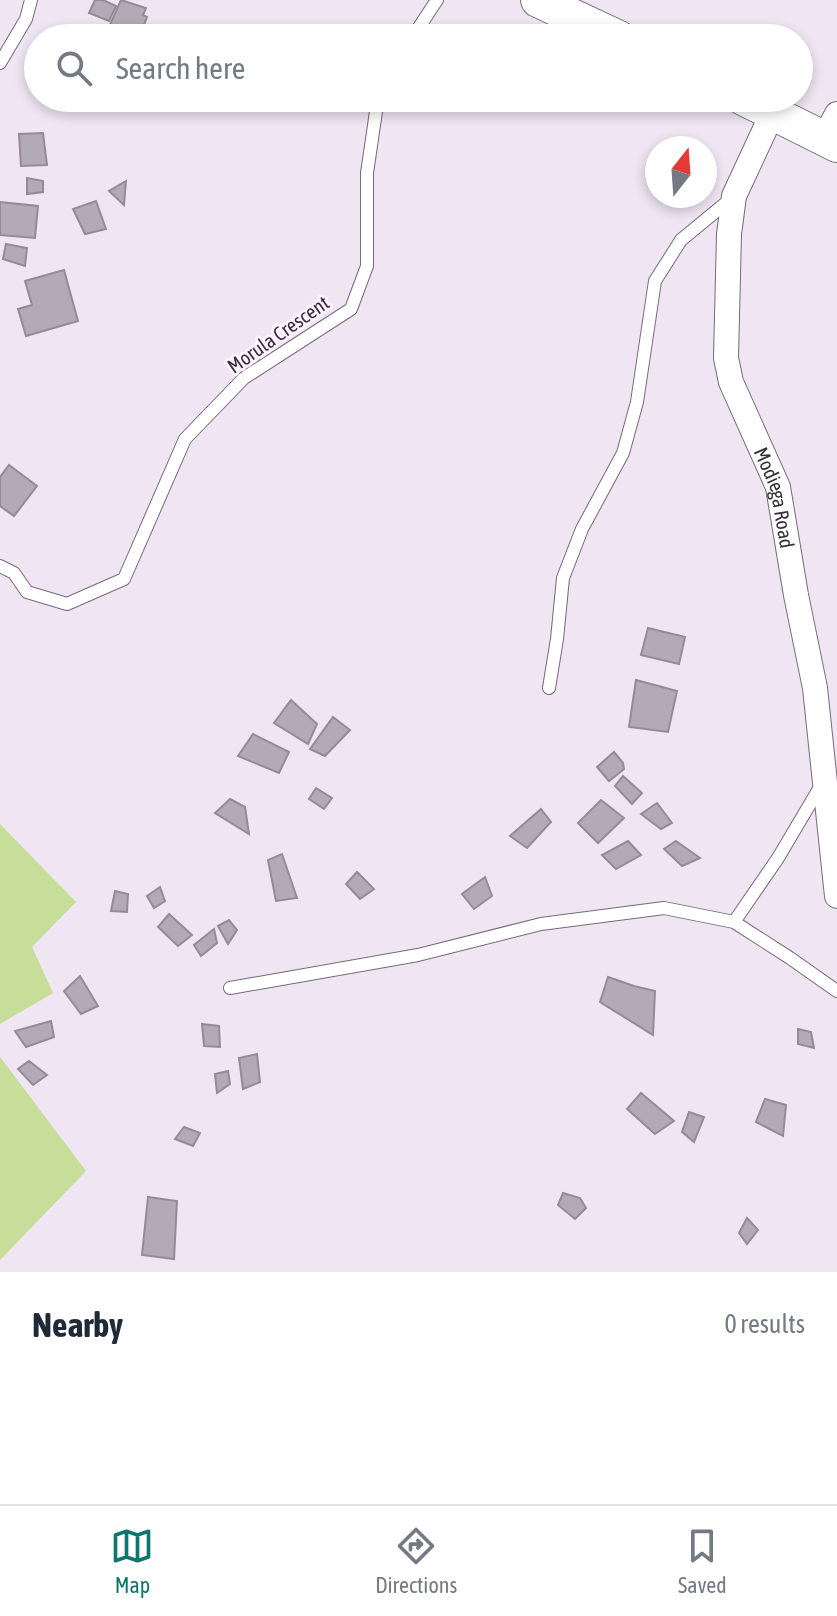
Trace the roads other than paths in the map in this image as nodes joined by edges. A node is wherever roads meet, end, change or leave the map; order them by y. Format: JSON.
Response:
{"nodes":[{"id":1,"x":31,"y":0,"type":"edge"},
{"id":2,"x":437,"y":0,"type":"edge"},
{"id":3,"x":538,"y":0,"type":"edge"},
{"id":4,"x":421,"y":24,"type":"edge"},
{"id":5,"x":589,"y":24,"type":"edge"},
{"id":6,"x":0,"y":63,"type":"edge"},
{"id":7,"x":376,"y":112,"type":"edge"},
{"id":8,"x":756,"y":112,"type":"edge"},
{"id":9,"x":777,"y":112,"type":"edge"},
{"id":10,"x":833,"y":132,"type":"edge"},
{"id":11,"x":734,"y":196,"type":"junction"},
{"id":12,"x":0,"y":566,"type":"edge"},
{"id":13,"x":549,"y":688,"type":"dead end"},
{"id":14,"x":824,"y":781,"type":"junction"},
{"id":15,"x":837,"y":896,"type":"edge"},
{"id":16,"x":734,"y":922,"type":"junction"},
{"id":17,"x":230,"y":988,"type":"dead end"},
{"id":18,"x":837,"y":991,"type":"edge"}],
"edges":[{"from":1,"to":6,"type":"lane"},
{"from":2,"to":4,"type":"lane"},
{"from":3,"to":5,"type":"street"},
{"from":7,"to":12,"type":"lane","name":"Morula Crescent"},
{"from":8,"to":11,"type":"street","name":"Modiega Road"},
{"from":9,"to":10,"type":"street"},
{"from":11,"to":13,"type":"lane"},
{"from":11,"to":14,"type":"street","name":"Modiega Road"},
{"from":14,"to":15,"type":"street","name":"Modiega Road"},
{"from":14,"to":16,"type":"lane"},
{"from":16,"to":17,"type":"lane"},
{"from":16,"to":18,"type":"lane"}]}
